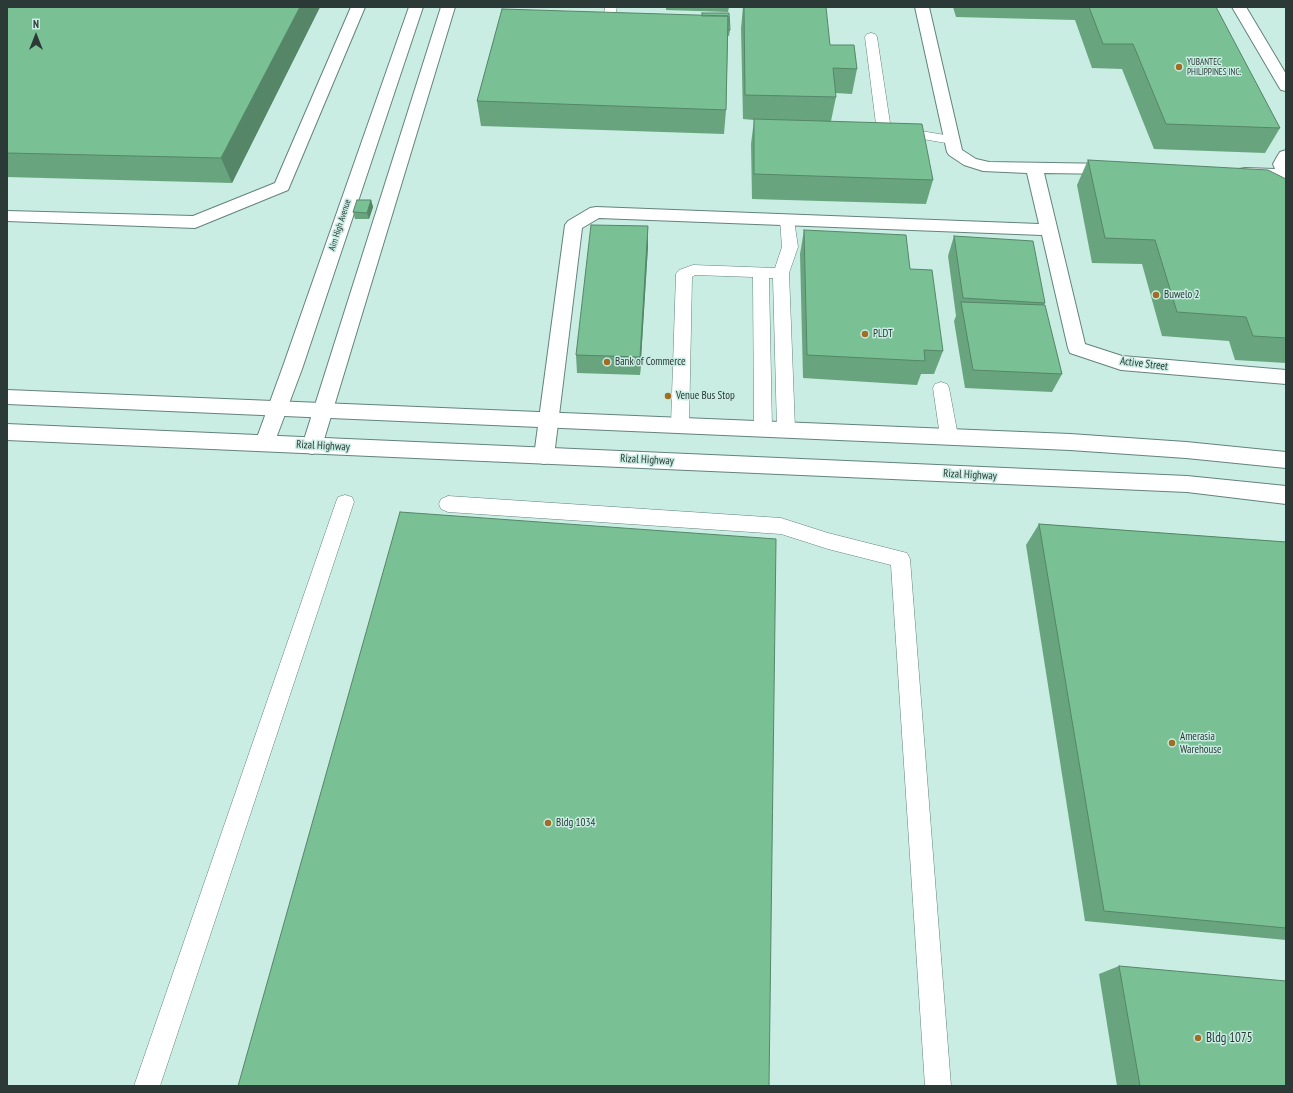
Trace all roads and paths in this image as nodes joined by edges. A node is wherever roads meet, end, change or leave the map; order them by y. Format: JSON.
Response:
{"nodes":[{"id":1,"x":358,"y":7,"type":"edge"},
{"id":2,"x":416,"y":7,"type":"edge"},
{"id":3,"x":448,"y":7,"type":"edge"},
{"id":4,"x":611,"y":7,"type":"edge"},
{"id":5,"x":922,"y":7,"type":"edge"},
{"id":6,"x":1239,"y":7,"type":"edge"},
{"id":7,"x":594,"y":20,"type":"edge"},
{"id":8,"x":609,"y":20,"type":"junction"},
{"id":9,"x":625,"y":21,"type":"edge"},
{"id":10,"x":871,"y":37,"type":"dead end"},
{"id":11,"x":1286,"y":87,"type":"edge"},
{"id":12,"x":952,"y":140,"type":"junction"},
{"id":13,"x":1286,"y":154,"type":"edge"},
{"id":14,"x":1034,"y":168,"type":"junction"},
{"id":15,"x":1129,"y":170,"type":"edge"},
{"id":16,"x":1230,"y":173,"type":"edge"},
{"id":17,"x":1285,"y":176,"type":"edge"},
{"id":18,"x":7,"y":216,"type":"edge"},
{"id":19,"x":787,"y":220,"type":"junction"},
{"id":20,"x":1049,"y":230,"type":"junction"},
{"id":21,"x":761,"y":273,"type":"junction"},
{"id":22,"x":781,"y":273,"type":"junction"},
{"id":23,"x":1286,"y":377,"type":"edge"},
{"id":24,"x":941,"y":388,"type":"dead end"},
{"id":25,"x":7,"y":397,"type":"edge"},
{"id":26,"x":278,"y":408,"type":"junction"},
{"id":27,"x":323,"y":410,"type":"junction"},
{"id":28,"x":549,"y":420,"type":"junction"},
{"id":29,"x":680,"y":425,"type":"junction"},
{"id":30,"x":763,"y":428,"type":"junction"},
{"id":31,"x":786,"y":428,"type":"junction"},
{"id":32,"x":7,"y":432,"type":"edge"},
{"id":33,"x":950,"y":436,"type":"junction"},
{"id":34,"x":265,"y":443,"type":"junction"},
{"id":35,"x":312,"y":446,"type":"junction"},
{"id":36,"x":544,"y":456,"type":"junction"},
{"id":37,"x":1286,"y":460,"type":"edge"},
{"id":38,"x":1286,"y":495,"type":"edge"},
{"id":39,"x":345,"y":502,"type":"dead end"},
{"id":40,"x":448,"y":504,"type":"dead end"},
{"id":41,"x":147,"y":1086,"type":"edge"},
{"id":42,"x":938,"y":1086,"type":"edge"}],
"edges":[{"from":1,"to":18,"type":"street"},
{"from":2,"to":26,"type":"street","name":"Aim High Avenue"},
{"from":3,"to":27,"type":"street"},
{"from":4,"to":8,"type":"lane"},
{"from":5,"to":12,"type":"street"},
{"from":6,"to":11,"type":"street"},
{"from":7,"to":8,"type":"lane"},
{"from":8,"to":9,"type":"lane"},
{"from":10,"to":12,"type":"lane"},
{"from":12,"to":14,"type":"street"},
{"from":13,"to":17,"type":"street"},
{"from":14,"to":15,"type":"street"},
{"from":14,"to":20,"type":"street"},
{"from":16,"to":17,"type":"street"},
{"from":19,"to":20,"type":"street"},
{"from":19,"to":22,"type":"lane"},
{"from":19,"to":28,"type":"street"},
{"from":20,"to":23,"type":"street","name":"Active Street"},
{"from":21,"to":22,"type":"lane"},
{"from":21,"to":29,"type":"lane"},
{"from":21,"to":30,"type":"lane"},
{"from":22,"to":31,"type":"lane"},
{"from":24,"to":33,"type":"lane"},
{"from":25,"to":26,"type":"street"},
{"from":26,"to":27,"type":"street"},
{"from":26,"to":34,"type":"street","name":"Aim High Avenue"},
{"from":27,"to":28,"type":"street"},
{"from":27,"to":35,"type":"street"},
{"from":28,"to":29,"type":"street"},
{"from":28,"to":36,"type":"street"},
{"from":29,"to":30,"type":"street"},
{"from":30,"to":31,"type":"street"},
{"from":31,"to":33,"type":"street"},
{"from":32,"to":34,"type":"street","name":"Rizal Highway"},
{"from":33,"to":37,"type":"street"},
{"from":34,"to":35,"type":"street","name":"Rizal Highway"},
{"from":35,"to":36,"type":"street","name":"Rizal Highway"},
{"from":36,"to":38,"type":"street","name":"Rizal Highway"},
{"from":39,"to":41,"type":"lane"},
{"from":40,"to":42,"type":"lane"}]}
